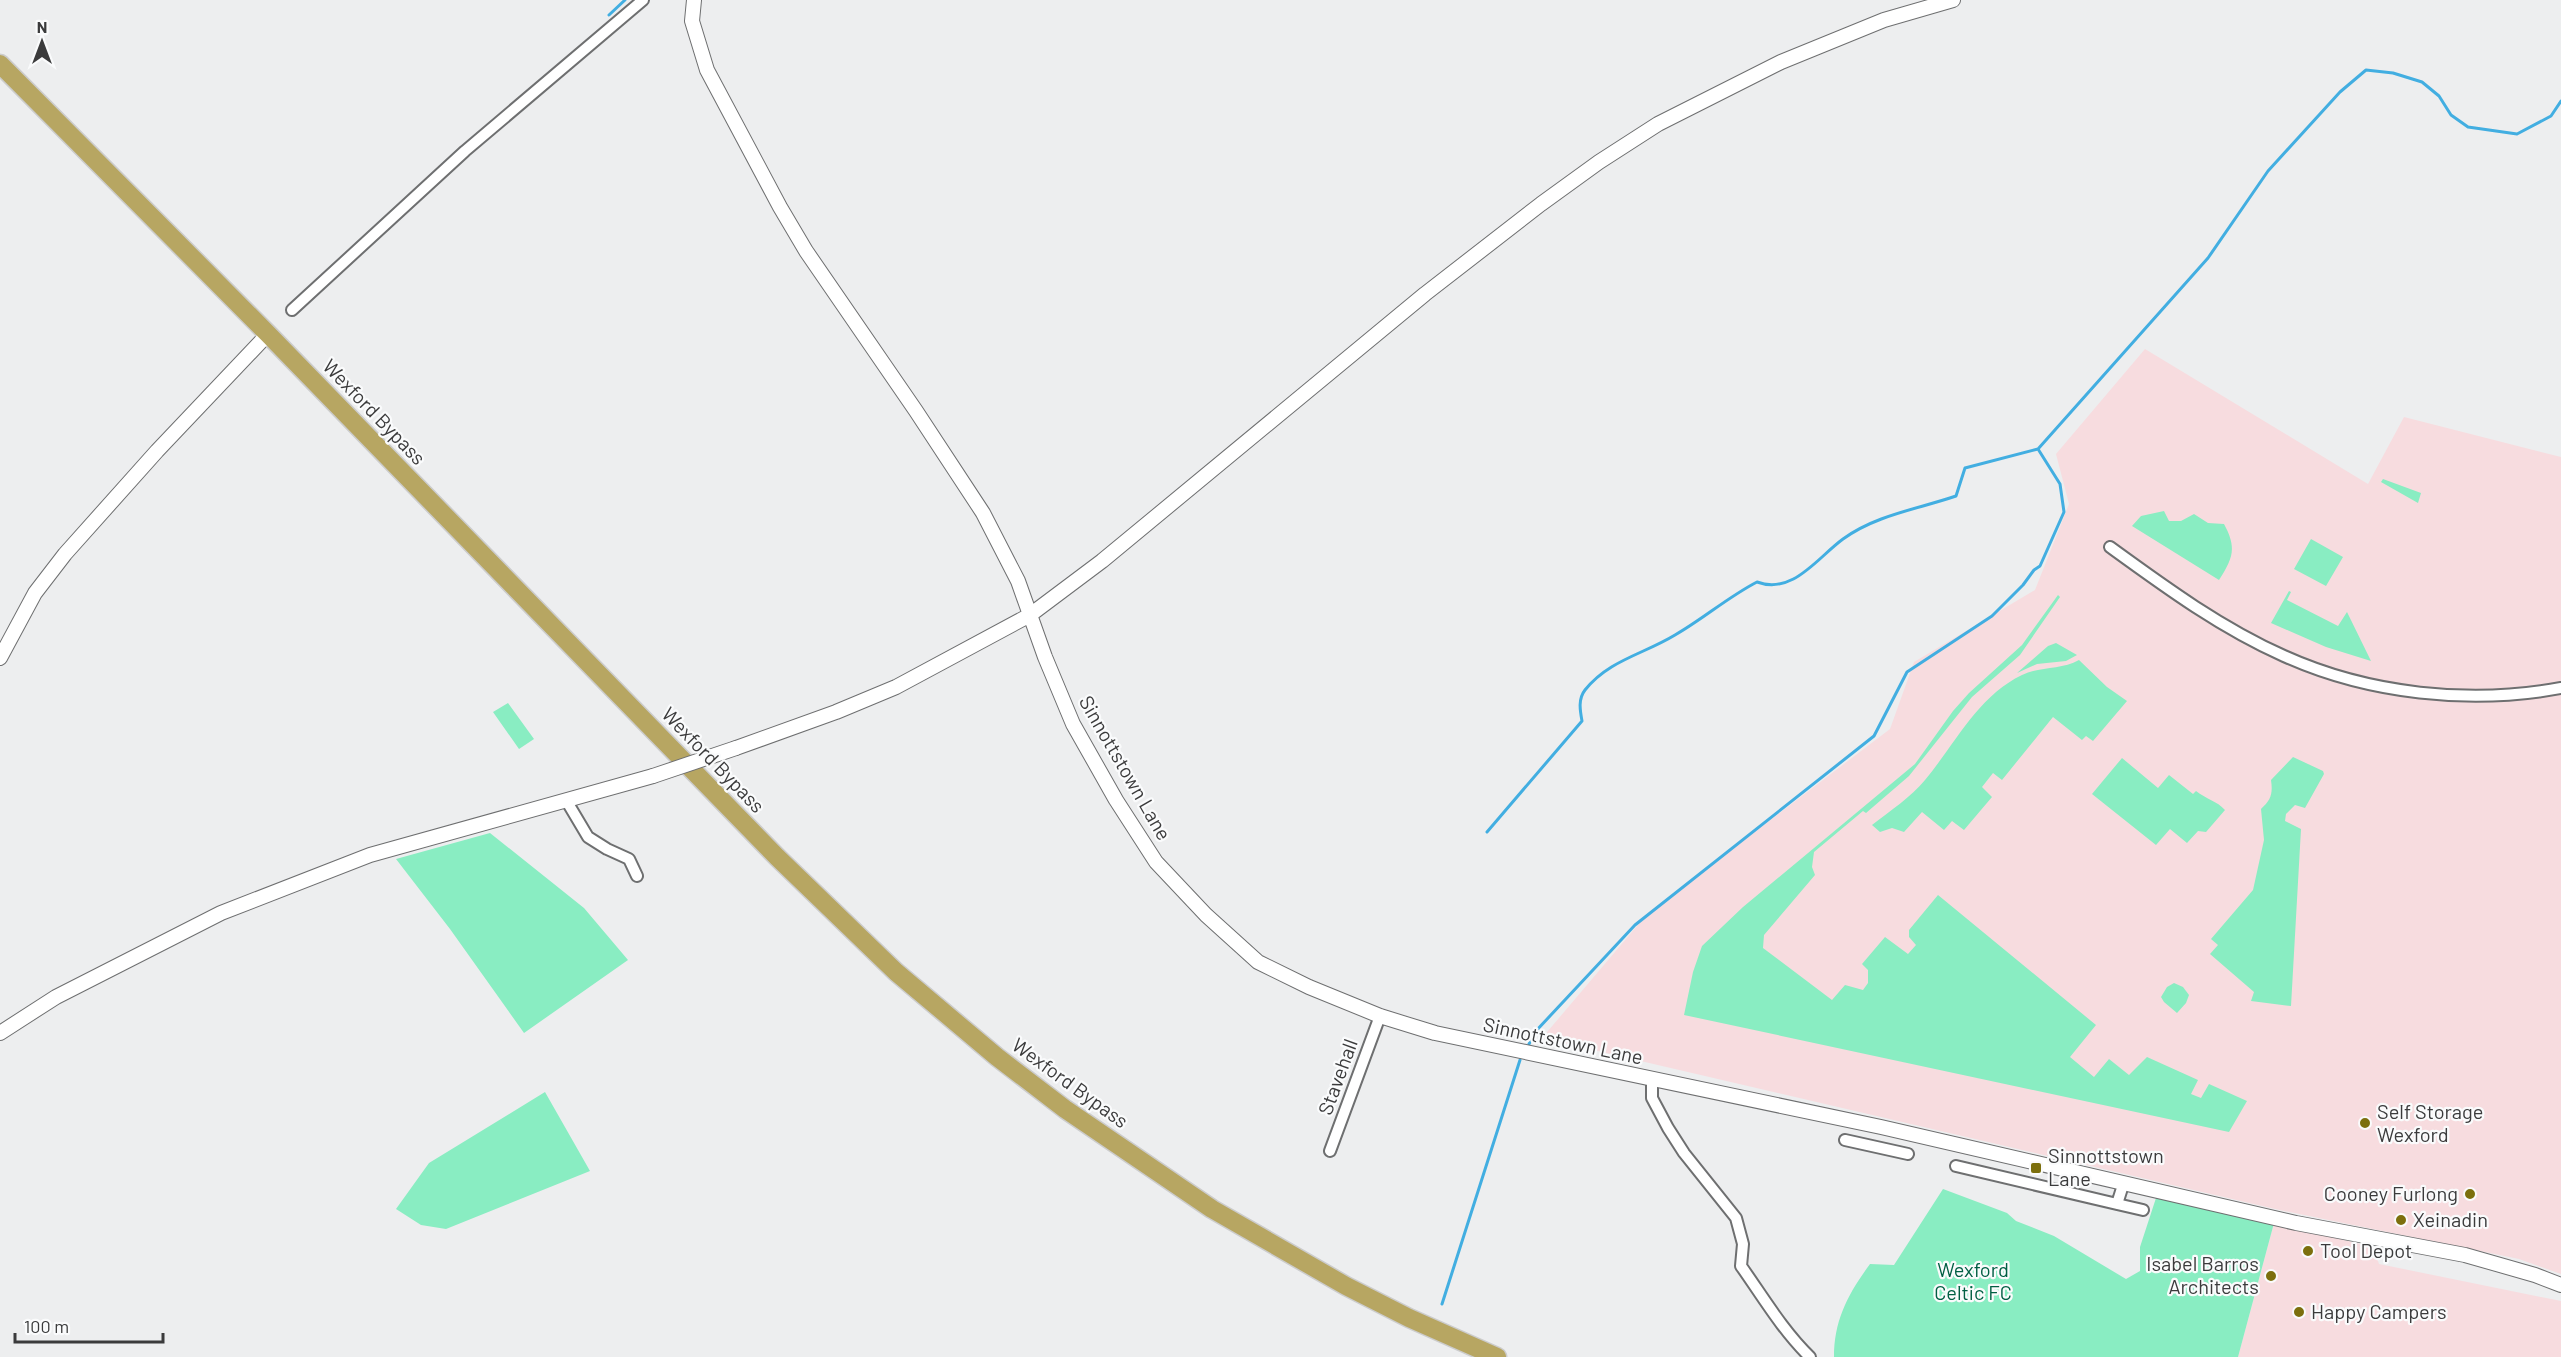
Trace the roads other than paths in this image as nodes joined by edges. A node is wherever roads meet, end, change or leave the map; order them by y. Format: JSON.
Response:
{"nodes":[{"id":1,"x":643,"y":0,"type":"edge"},
{"id":2,"x":694,"y":0,"type":"edge"},
{"id":3,"x":1953,"y":0,"type":"edge"},
{"id":4,"x":0,"y":64,"type":"edge"},
{"id":5,"x":292,"y":310,"type":"dead end"},
{"id":6,"x":268,"y":334,"type":"junction"},
{"id":7,"x":2110,"y":547,"type":"dead end"},
{"id":8,"x":1030,"y":615,"type":"junction"},
{"id":9,"x":0,"y":658,"type":"edge"},
{"id":10,"x":2561,"y":688,"type":"edge"},
{"id":11,"x":566,"y":800,"type":"junction"},
{"id":12,"x":637,"y":876,"type":"dead end"},
{"id":13,"x":1380,"y":1016,"type":"junction"},
{"id":14,"x":0,"y":1033,"type":"edge"},
{"id":15,"x":1652,"y":1080,"type":"junction"},
{"id":16,"x":1881,"y":1127,"type":"junction"},
{"id":17,"x":1845,"y":1140,"type":"dead end"},
{"id":18,"x":1875,"y":1146,"type":"junction"},
{"id":19,"x":1330,"y":1151,"type":"dead end"},
{"id":20,"x":1908,"y":1154,"type":"dead end"},
{"id":21,"x":1956,"y":1166,"type":"dead end"},
{"id":22,"x":2123,"y":1185,"type":"junction"},
{"id":23,"x":2117,"y":1204,"type":"junction"},
{"id":24,"x":2143,"y":1210,"type":"dead end"},
{"id":25,"x":2561,"y":1285,"type":"edge"},
{"id":26,"x":1497,"y":1357,"type":"edge"},
{"id":27,"x":1810,"y":1357,"type":"edge"}],
"edges":[{"from":1,"to":5,"type":"street"},
{"from":2,"to":8,"type":"street","name":"Sinnottstown Lane"},
{"from":3,"to":8,"type":"street"},
{"from":4,"to":6,"type":"highway","name":"Wexford Bypass"},
{"from":6,"to":9,"type":"street"},
{"from":6,"to":26,"type":"highway","name":"Wexford Bypass"},
{"from":7,"to":10,"type":"street"},
{"from":8,"to":11,"type":"street","bridge":true},
{"from":8,"to":13,"type":"street","name":"Sinnottstown Lane"},
{"from":11,"to":12,"type":"street"},
{"from":11,"to":14,"type":"street"},
{"from":13,"to":15,"type":"street","name":"Sinnottstown Lane"},
{"from":13,"to":19,"type":"street","name":"Stavehall"},
{"from":15,"to":16,"type":"street","name":"Sinnottstown Lane"},
{"from":15,"to":27,"type":"street"},
{"from":16,"to":18,"type":"street"},
{"from":16,"to":22,"type":"street","name":"Sinnottstown Lane"},
{"from":17,"to":18,"type":"street"},
{"from":18,"to":20,"type":"street"},
{"from":21,"to":23,"type":"street"},
{"from":22,"to":23,"type":"street"},
{"from":22,"to":25,"type":"street","name":"Sinnottstown Lane"},
{"from":23,"to":24,"type":"street"}]}
